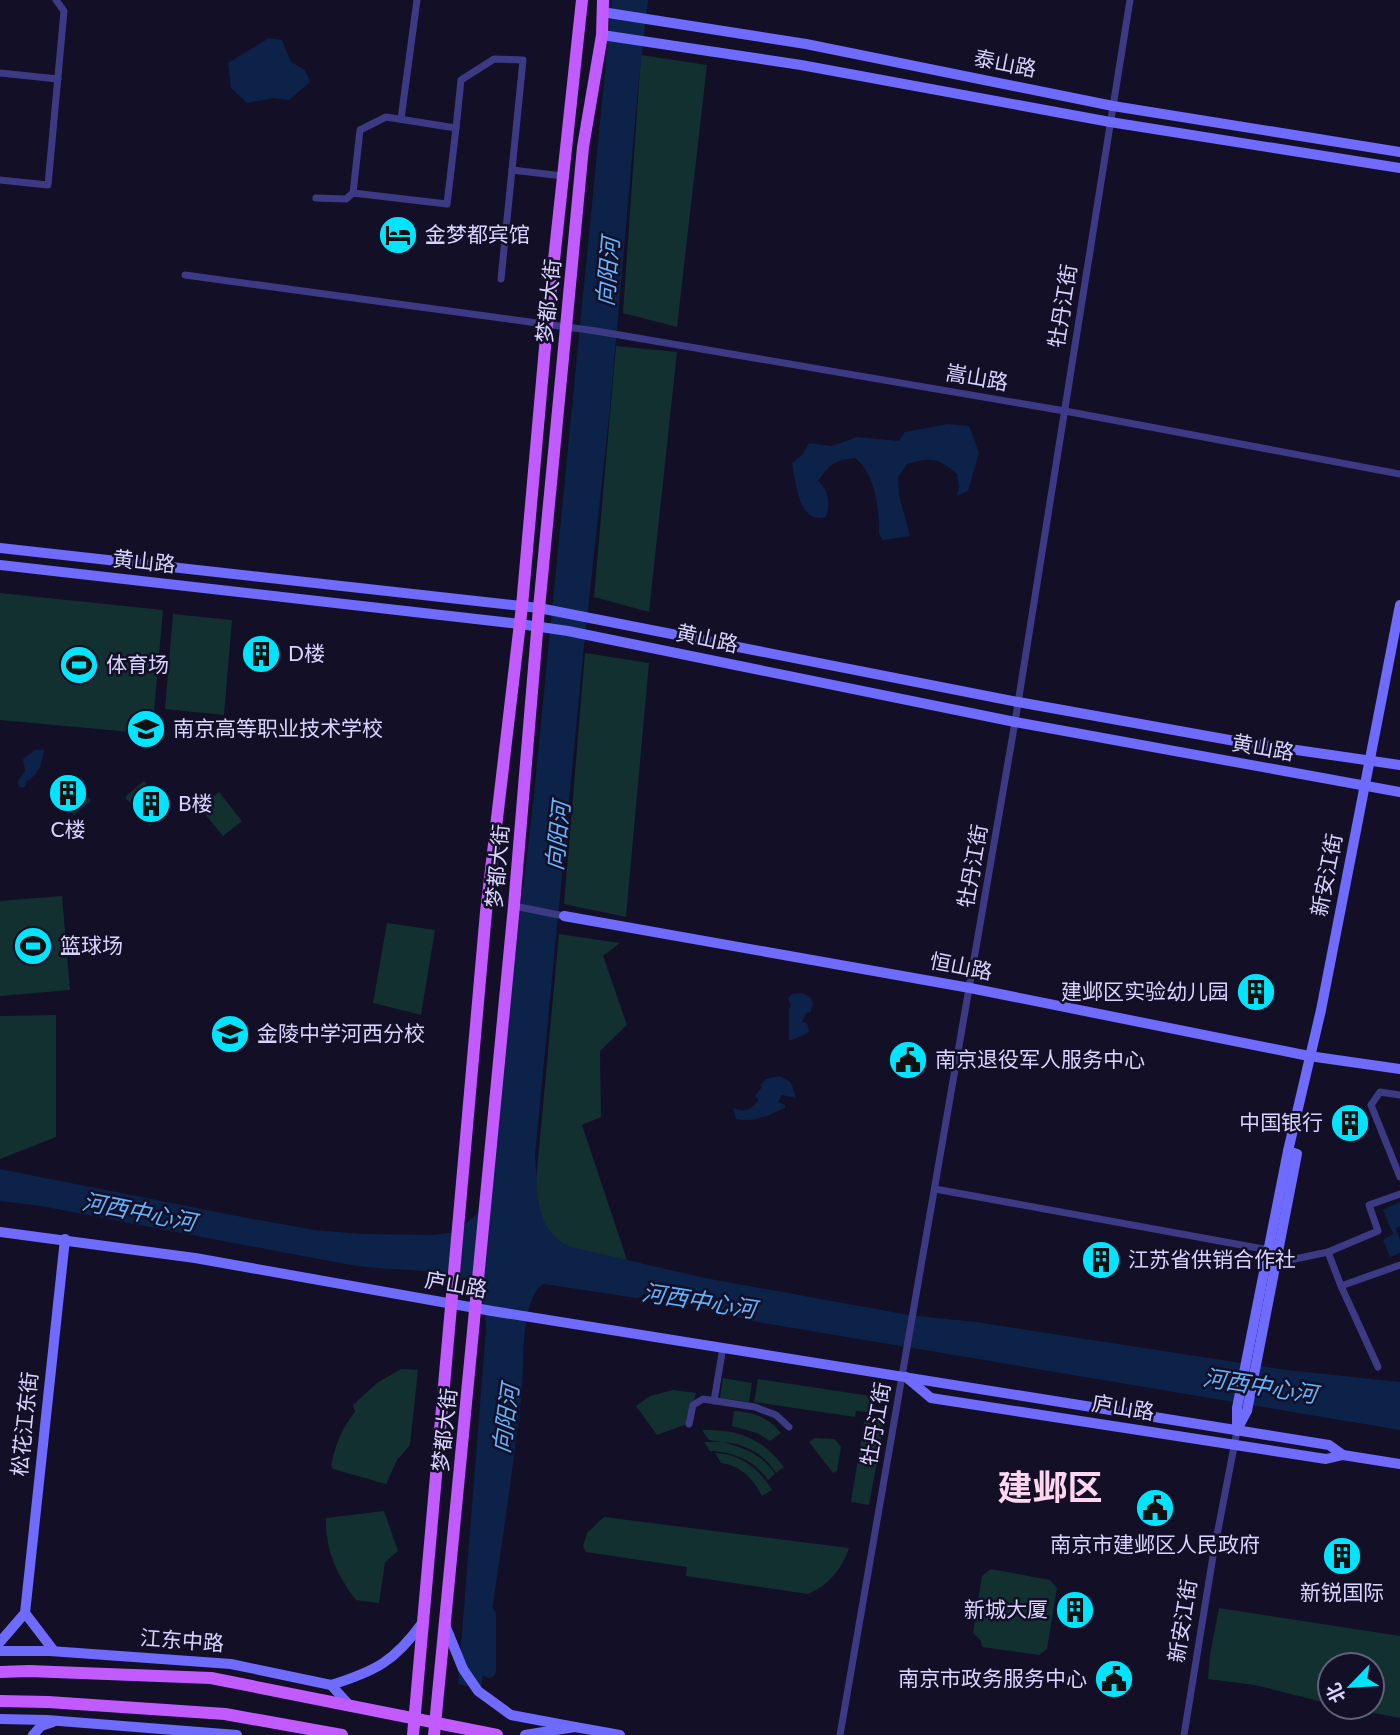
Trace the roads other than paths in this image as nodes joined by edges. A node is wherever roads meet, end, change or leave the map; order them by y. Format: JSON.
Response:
{"nodes":[{"id":1,"x":56,"y":0,"type":"edge"},
{"id":2,"x":417,"y":0,"type":"edge"},
{"id":3,"x":582,"y":0,"type":"edge"},
{"id":4,"x":1130,"y":0,"type":"edge"},
{"id":5,"x":602,"y":6,"type":"edge"},
{"id":6,"x":602,"y":35,"type":"junction"},
{"id":7,"x":0,"y":73,"type":"edge"},
{"id":8,"x":58,"y":79,"type":"junction"},
{"id":9,"x":1113,"y":106,"type":"junction"},
{"id":10,"x":401,"y":119,"type":"junction"},
{"id":11,"x":1110,"y":122,"type":"junction"},
{"id":12,"x":456,"y":128,"type":"junction"},
{"id":13,"x":1400,"y":152,"type":"edge"},
{"id":14,"x":1400,"y":167,"type":"edge"},
{"id":15,"x":512,"y":170,"type":"junction"},
{"id":16,"x":563,"y":176,"type":"junction"},
{"id":17,"x":0,"y":180,"type":"edge"},
{"id":18,"x":353,"y":193,"type":"junction"},
{"id":19,"x":316,"y":198,"type":"dead end"},
{"id":20,"x":185,"y":275,"type":"dead end"},
{"id":21,"x":501,"y":279,"type":"dead end"},
{"id":22,"x":547,"y":325,"type":"junction"},
{"id":23,"x":566,"y":327,"type":"junction"},
{"id":24,"x":1065,"y":411,"type":"junction"},
{"id":25,"x":1400,"y":474,"type":"edge"},
{"id":26,"x":0,"y":548,"type":"edge"},
{"id":27,"x":0,"y":565,"type":"edge"},
{"id":28,"x":1400,"y":605,"type":"edge"},
{"id":29,"x":522,"y":606,"type":"junction"},
{"id":30,"x":538,"y":608,"type":"junction"},
{"id":31,"x":520,"y":624,"type":"junction"},
{"id":32,"x":538,"y":627,"type":"junction"},
{"id":33,"x":1018,"y":702,"type":"junction"},
{"id":34,"x":1015,"y":722,"type":"junction"},
{"id":35,"x":1368,"y":760,"type":"junction"},
{"id":36,"x":1400,"y":765,"type":"edge"},
{"id":37,"x":1363,"y":786,"type":"junction"},
{"id":38,"x":1400,"y":792,"type":"edge"},
{"id":39,"x":514,"y":906,"type":"junction"},
{"id":40,"x":564,"y":916,"type":"joint"},
{"id":41,"x":970,"y":988,"type":"junction"},
{"id":42,"x":1309,"y":1056,"type":"junction"},
{"id":43,"x":1400,"y":1069,"type":"edge"},
{"id":44,"x":1400,"y":1095,"type":"edge"},
{"id":45,"x":1288,"y":1151,"type":"junction"},
{"id":46,"x":1400,"y":1177,"type":"edge"},
{"id":47,"x":935,"y":1189,"type":"junction"},
{"id":48,"x":1400,"y":1194,"type":"edge"},
{"id":49,"x":2,"y":1233,"type":"edge"},
{"id":50,"x":65,"y":1240,"type":"junction"},
{"id":51,"x":1269,"y":1250,"type":"junction"},
{"id":52,"x":1328,"y":1252,"type":"junction"},
{"id":53,"x":1276,"y":1263,"type":"junction"},
{"id":54,"x":1400,"y":1265,"type":"edge"},
{"id":55,"x":1341,"y":1286,"type":"junction"},
{"id":56,"x":452,"y":1298,"type":"junction"},
{"id":57,"x":476,"y":1302,"type":"junction"},
{"id":58,"x":723,"y":1347,"type":"junction"},
{"id":59,"x":1253,"y":1353,"type":"junction"},
{"id":60,"x":1378,"y":1367,"type":"dead end"},
{"id":61,"x":904,"y":1376,"type":"junction"},
{"id":62,"x":714,"y":1401,"type":"junction"},
{"id":63,"x":689,"y":1424,"type":"dead end"},
{"id":64,"x":789,"y":1427,"type":"dead end"},
{"id":65,"x":1237,"y":1431,"type":"junction"},
{"id":66,"x":1235,"y":1444,"type":"junction"},
{"id":67,"x":1343,"y":1455,"type":"junction"},
{"id":68,"x":1400,"y":1464,"type":"edge"},
{"id":69,"x":24,"y":1613,"type":"junction"},
{"id":70,"x":425,"y":1620,"type":"junction"},
{"id":71,"x":445,"y":1625,"type":"junction"},
{"id":72,"x":0,"y":1642,"type":"edge"},
{"id":73,"x":0,"y":1651,"type":"edge"},
{"id":74,"x":54,"y":1651,"type":"junction"},
{"id":75,"x":0,"y":1672,"type":"edge"},
{"id":76,"x":331,"y":1685,"type":"junction"},
{"id":77,"x":0,"y":1701,"type":"edge"},
{"id":78,"x":351,"y":1707,"type":"junction"},
{"id":79,"x":0,"y":1719,"type":"edge"},
{"id":80,"x":414,"y":1719,"type":"junction"},
{"id":81,"x":56,"y":1721,"type":"junction"},
{"id":82,"x":575,"y":1727,"type":"junction"},
{"id":83,"x":435,"y":1729,"type":"edge"},
{"id":84,"x":33,"y":1735,"type":"edge"},
{"id":85,"x":237,"y":1735,"type":"edge"},
{"id":86,"x":342,"y":1735,"type":"edge"},
{"id":87,"x":413,"y":1735,"type":"edge"},
{"id":88,"x":498,"y":1735,"type":"edge"},
{"id":89,"x":525,"y":1735,"type":"edge"},
{"id":90,"x":620,"y":1735,"type":"edge"},
{"id":91,"x":840,"y":1735,"type":"edge"},
{"id":92,"x":1184,"y":1735,"type":"edge"}],
"edges":[{"from":1,"to":8,"type":"street"},
{"from":2,"to":10,"type":"street"},
{"from":3,"to":16,"type":"main road","name":"梦都大街"},
{"from":4,"to":9,"type":"street","name":"牡丹江街"},
{"from":5,"to":6,"type":"main road","name":"梦都大街"},
{"from":5,"to":9,"type":"street","name":"泰山路"},
{"from":6,"to":11,"type":"street","name":"泰山路"},
{"from":6,"to":23,"type":"main road","name":"梦都大街"},
{"from":7,"to":8,"type":"street"},
{"from":8,"to":17,"type":"street"},
{"from":9,"to":11,"type":"street","name":"牡丹江街"},
{"from":9,"to":13,"type":"street","name":"泰山路"},
{"from":10,"to":12,"type":"street"},
{"from":10,"to":18,"type":"street"},
{"from":11,"to":14,"type":"street","name":"泰山路"},
{"from":11,"to":24,"type":"street","name":"牡丹江街"},
{"from":12,"to":15,"type":"street"},
{"from":12,"to":18,"type":"street"},
{"from":15,"to":16,"type":"street"},
{"from":15,"to":21,"type":"street"},
{"from":16,"to":22,"type":"main road","name":"梦都大街"},
{"from":18,"to":19,"type":"street"},
{"from":20,"to":22,"type":"street","name":"嵩山路"},
{"from":22,"to":23,"type":"street","name":"嵩山路"},
{"from":22,"to":29,"type":"main road","name":"梦都大街"},
{"from":23,"to":24,"type":"street","name":"嵩山路"},
{"from":23,"to":30,"type":"main road","name":"梦都大街"},
{"from":24,"to":25,"type":"street","name":"嵩山路"},
{"from":24,"to":33,"type":"street","name":"牡丹江街"},
{"from":26,"to":29,"type":"street","name":"黄山路"},
{"from":27,"to":31,"type":"street","name":"黄山路"},
{"from":28,"to":35,"type":"street","name":"新安江街"},
{"from":29,"to":30,"type":"street","name":"黄山路"},
{"from":29,"to":31,"type":"main road","name":"梦都大街"},
{"from":30,"to":32,"type":"main road","name":"梦都大街"},
{"from":30,"to":33,"type":"street","name":"黄山路"},
{"from":31,"to":32,"type":"street","name":"黄山路"},
{"from":31,"to":56,"type":"main road","name":"梦都大街"},
{"from":32,"to":34,"type":"street","name":"黄山路"},
{"from":32,"to":39,"type":"main road","name":"梦都大街"},
{"from":33,"to":34,"type":"street","name":"牡丹江街"},
{"from":33,"to":35,"type":"street","name":"黄山路"},
{"from":34,"to":37,"type":"street","name":"黄山路"},
{"from":34,"to":41,"type":"street","name":"牡丹江街"},
{"from":35,"to":36,"type":"street","name":"黄山路"},
{"from":35,"to":37,"type":"street","name":"新安江街"},
{"from":37,"to":38,"type":"street","name":"黄山路"},
{"from":37,"to":42,"type":"street","name":"新安江街"},
{"from":39,"to":40,"type":"street","name":"恒山路"},
{"from":39,"to":57,"type":"main road","name":"梦都大街"},
{"from":40,"to":41,"type":"street","name":"恒山路"},
{"from":41,"to":42,"type":"street","name":"恒山路"},
{"from":41,"to":47,"type":"street","name":"牡丹江街"},
{"from":42,"to":43,"type":"street","name":"恒山路"},
{"from":42,"to":45,"type":"street","name":"新安江街"},
{"from":44,"to":46,"type":"street"},
{"from":45,"to":51,"type":"street","name":"新安江街"},
{"from":45,"to":53,"type":"street","name":"新安江街"},
{"from":47,"to":51,"type":"street"},
{"from":47,"to":61,"type":"street","name":"牡丹江街"},
{"from":48,"to":52,"type":"street"},
{"from":49,"to":50,"type":"street","name":"庐山路"},
{"from":50,"to":56,"type":"street","name":"庐山路"},
{"from":50,"to":69,"type":"street","name":"松花江东街"},
{"from":51,"to":59,"type":"street","name":"新安江街"},
{"from":52,"to":53,"type":"street"},
{"from":52,"to":55,"type":"street"},
{"from":53,"to":59,"type":"street","name":"新安江街"},
{"from":54,"to":55,"type":"street"},
{"from":55,"to":60,"type":"street"},
{"from":56,"to":57,"type":"street","name":"庐山路"},
{"from":56,"to":70,"type":"main road","name":"梦都大街"},
{"from":57,"to":58,"type":"street","name":"庐山路"},
{"from":57,"to":71,"type":"main road","name":"梦都大街"},
{"from":58,"to":61,"type":"street","name":"庐山路"},
{"from":58,"to":62,"type":"street"},
{"from":59,"to":65,"type":"street","name":"新安江街"},
{"from":61,"to":65,"type":"street","name":"庐山路"},
{"from":61,"to":66,"type":"street","name":"庐山路"},
{"from":61,"to":91,"type":"street","name":"牡丹江街"},
{"from":62,"to":63,"type":"street"},
{"from":62,"to":64,"type":"street"},
{"from":65,"to":66,"type":"street","name":"新安江街"},
{"from":65,"to":67,"type":"street","name":"庐山路"},
{"from":66,"to":67,"type":"street","name":"庐山路"},
{"from":66,"to":92,"type":"street","name":"新安江街"},
{"from":67,"to":68,"type":"street","name":"庐山路"},
{"from":69,"to":72,"type":"street"},
{"from":69,"to":74,"type":"street"},
{"from":70,"to":76,"type":"street"},
{"from":70,"to":80,"type":"main road","name":"梦都大街"},
{"from":71,"to":82,"type":"street"},
{"from":71,"to":83,"type":"main road","name":"梦都大街"},
{"from":73,"to":74,"type":"street","name":"江东中路"},
{"from":74,"to":76,"type":"street","name":"江东中路"},
{"from":75,"to":78,"type":"main road","name":"江东中路"},
{"from":76,"to":78,"type":"street"},
{"from":77,"to":86,"type":"main road"},
{"from":78,"to":80,"type":"main road","name":"江东中路"},
{"from":79,"to":81,"type":"street"},
{"from":80,"to":83,"type":"main road","name":"江东中路"},
{"from":80,"to":87,"type":"main road","name":"梦都大街"},
{"from":81,"to":84,"type":"street"},
{"from":81,"to":85,"type":"street"},
{"from":82,"to":89,"type":"street"},
{"from":82,"to":90,"type":"street"},
{"from":83,"to":88,"type":"main road","name":"江东中路"}]}
